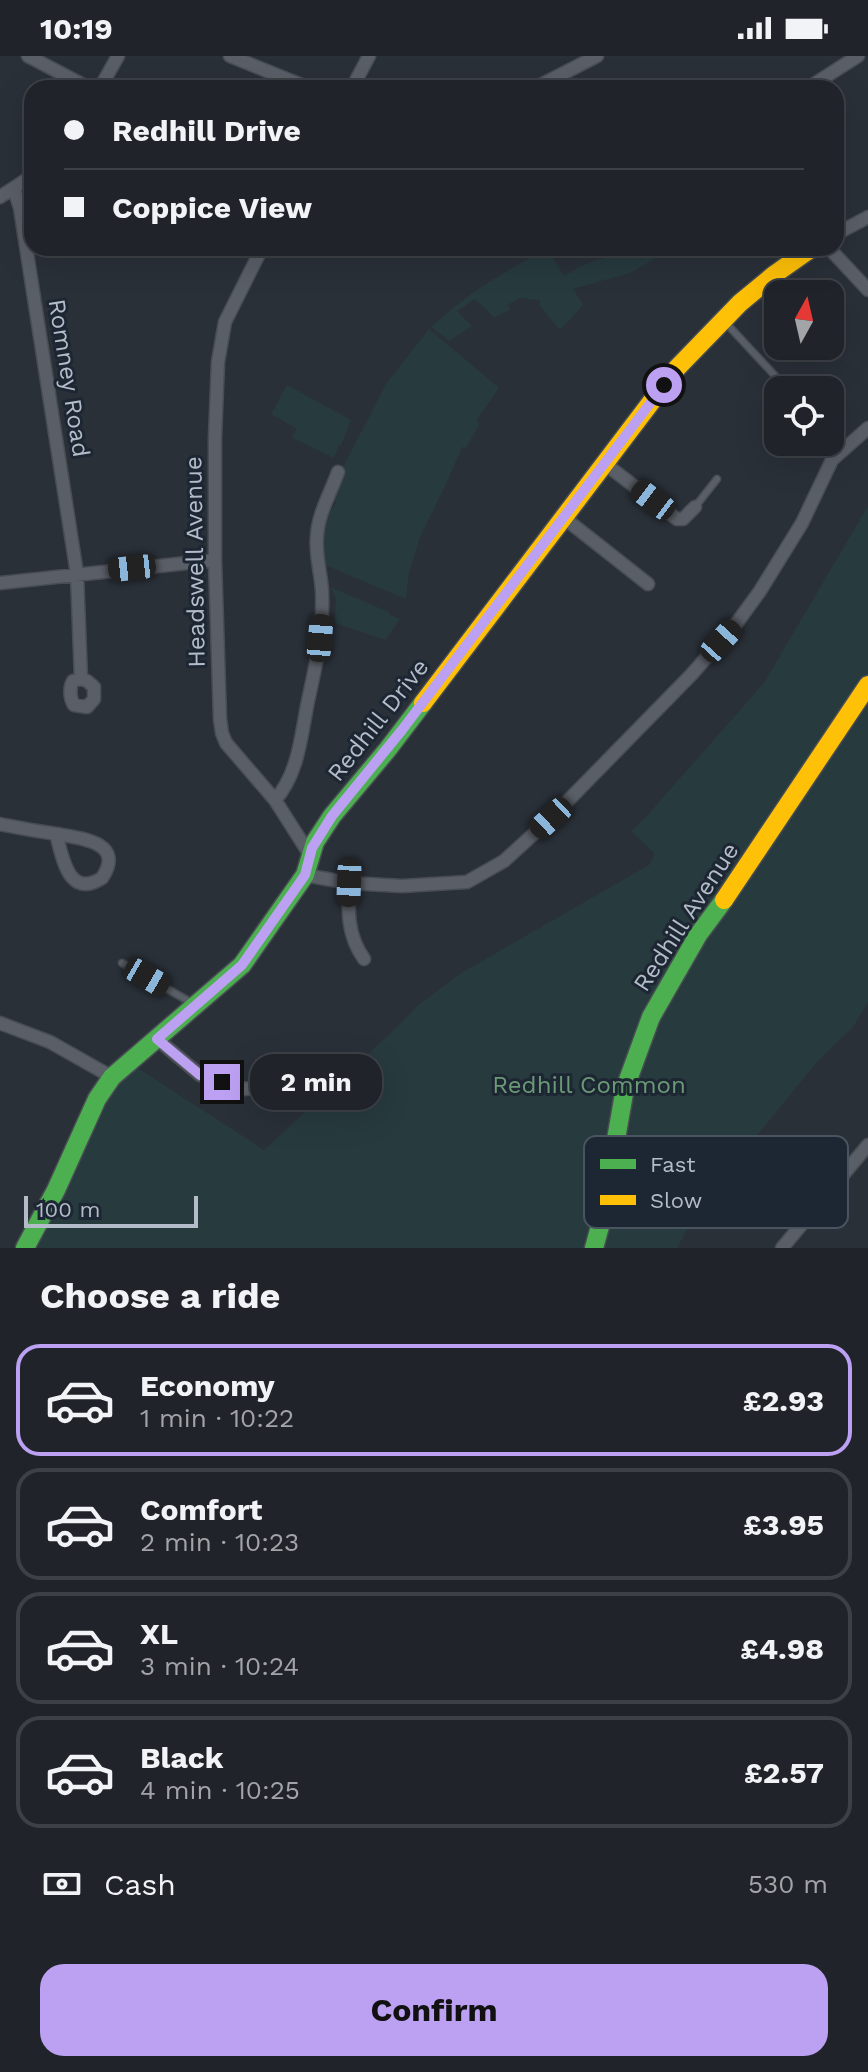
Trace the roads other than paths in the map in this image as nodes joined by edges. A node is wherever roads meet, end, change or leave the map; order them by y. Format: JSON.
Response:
{"nodes":[{"id":1,"x":28,"y":56,"type":"edge"},
{"id":2,"x":118,"y":56,"type":"edge"},
{"id":3,"x":230,"y":56,"type":"edge"},
{"id":4,"x":369,"y":56,"type":"edge"},
{"id":5,"x":597,"y":56,"type":"edge"},
{"id":6,"x":858,"y":56,"type":"edge"},
{"id":7,"x":74,"y":80,"type":"edge"},
{"id":8,"x":104,"y":80,"type":"edge"},
{"id":9,"x":289,"y":80,"type":"edge"},
{"id":10,"x":356,"y":80,"type":"edge"},
{"id":11,"x":550,"y":80,"type":"edge"},
{"id":12,"x":820,"y":80,"type":"edge"},
{"id":13,"x":24,"y":182,"type":"edge"},
{"id":14,"x":14,"y":189,"type":"junction"},
{"id":15,"x":0,"y":197,"type":"edge"},
{"id":16,"x":868,"y":217,"type":"edge"},
{"id":17,"x":844,"y":230,"type":"edge"},
{"id":18,"x":24,"y":234,"type":"edge"},
{"id":19,"x":27,"y":256,"type":"edge"},
{"id":20,"x":258,"y":256,"type":"edge"},
{"id":21,"x":799,"y":256,"type":"edge"},
{"id":22,"x":836,"y":256,"type":"edge"},
{"id":23,"x":868,"y":290,"type":"edge"},
{"id":24,"x":722,"y":320,"type":"junction"},
{"id":25,"x":775,"y":376,"type":"edge"},
{"id":26,"x":868,"y":428,"type":"edge"},
{"id":27,"x":604,"y":463,"type":"junction"},
{"id":28,"x":338,"y":472,"type":"dead end"},
{"id":29,"x":717,"y":479,"type":"dead end"},
{"id":30,"x":695,"y":507,"type":"joint"},
{"id":31,"x":563,"y":517,"type":"junction"},
{"id":32,"x":215,"y":560,"type":"junction"},
{"id":33,"x":77,"y":574,"type":"junction"},
{"id":34,"x":0,"y":583,"type":"edge"},
{"id":35,"x":648,"y":584,"type":"dead end"},
{"id":36,"x":81,"y":679,"type":"dead end"},
{"id":37,"x":868,"y":685,"type":"edge"},
{"id":38,"x":275,"y":800,"type":"junction"},
{"id":39,"x":0,"y":824,"type":"edge"},
{"id":40,"x":56,"y":834,"type":"junction"},
{"id":41,"x":310,"y":855,"type":"junction"},
{"id":42,"x":305,"y":875,"type":"junction"},
{"id":43,"x":349,"y":883,"type":"junction"},
{"id":44,"x":364,"y":959,"type":"dead end"},
{"id":45,"x":122,"y":963,"type":"dead end"},
{"id":46,"x":196,"y":1006,"type":"junction"},
{"id":47,"x":0,"y":1023,"type":"edge"},
{"id":48,"x":157,"y":1039,"type":"junction"},
{"id":49,"x":112,"y":1077,"type":"junction"},
{"id":50,"x":298,"y":1083,"type":"dead end"},
{"id":51,"x":617,"y":1136,"type":"edge"},
{"id":52,"x":866,"y":1150,"type":"edge"},
{"id":53,"x":848,"y":1171,"type":"edge"},
{"id":54,"x":600,"y":1228,"type":"edge"},
{"id":55,"x":799,"y":1228,"type":"edge"},
{"id":56,"x":25,"y":1248,"type":"edge"},
{"id":57,"x":594,"y":1248,"type":"edge"},
{"id":58,"x":782,"y":1248,"type":"edge"}],
"edges":[{"from":1,"to":7,"type":"street"},
{"from":2,"to":8,"type":"street"},
{"from":3,"to":9,"type":"street"},
{"from":4,"to":10,"type":"street"},
{"from":5,"to":11,"type":"street"},
{"from":6,"to":12,"type":"street"},
{"from":13,"to":14,"type":"street"},
{"from":14,"to":15,"type":"street"},
{"from":14,"to":18,"type":"street","name":"Romney Road"},
{"from":16,"to":17,"type":"street"},
{"from":19,"to":33,"type":"street","name":"Romney Road"},
{"from":20,"to":32,"type":"street","name":"Headswell Avenue"},
{"from":21,"to":24,"type":"street","name":"Redhill Drive"},
{"from":22,"to":23,"type":"street"},
{"from":24,"to":25,"type":"lane"},
{"from":24,"to":27,"type":"street","name":"Redhill Drive"},
{"from":26,"to":43,"type":"street"},
{"from":27,"to":30,"type":"street"},
{"from":27,"to":31,"type":"street","name":"Redhill Drive"},
{"from":28,"to":38,"type":"street"},
{"from":29,"to":30,"type":"lane"},
{"from":31,"to":35,"type":"street"},
{"from":31,"to":41,"type":"street","name":"Redhill Drive"},
{"from":32,"to":33,"type":"street"},
{"from":32,"to":38,"type":"street","name":"Headswell Avenue"},
{"from":33,"to":34,"type":"street"},
{"from":33,"to":36,"type":"street","name":"Romney Road"},
{"from":37,"to":51,"type":"street","name":"Redhill Avenue"},
{"from":38,"to":41,"type":"street","name":"Headswell Avenue"},
{"from":39,"to":40,"type":"street"},
{"from":40,"to":40,"type":"street"},
{"from":41,"to":42,"type":"street","name":"Redhill Drive"},
{"from":42,"to":43,"type":"street"},
{"from":42,"to":46,"type":"street","name":"Redhill Drive"},
{"from":43,"to":44,"type":"street"},
{"from":45,"to":46,"type":"lane"},
{"from":46,"to":48,"type":"street","name":"Redhill Drive"},
{"from":47,"to":49,"type":"street"},
{"from":48,"to":49,"type":"street","name":"Redhill Drive"},
{"from":48,"to":50,"type":"street"},
{"from":49,"to":56,"type":"street","name":"Redhill Drive"},
{"from":52,"to":53,"type":"street"},
{"from":54,"to":57,"type":"street","name":"Redhill Avenue"},
{"from":55,"to":58,"type":"street"}]}
